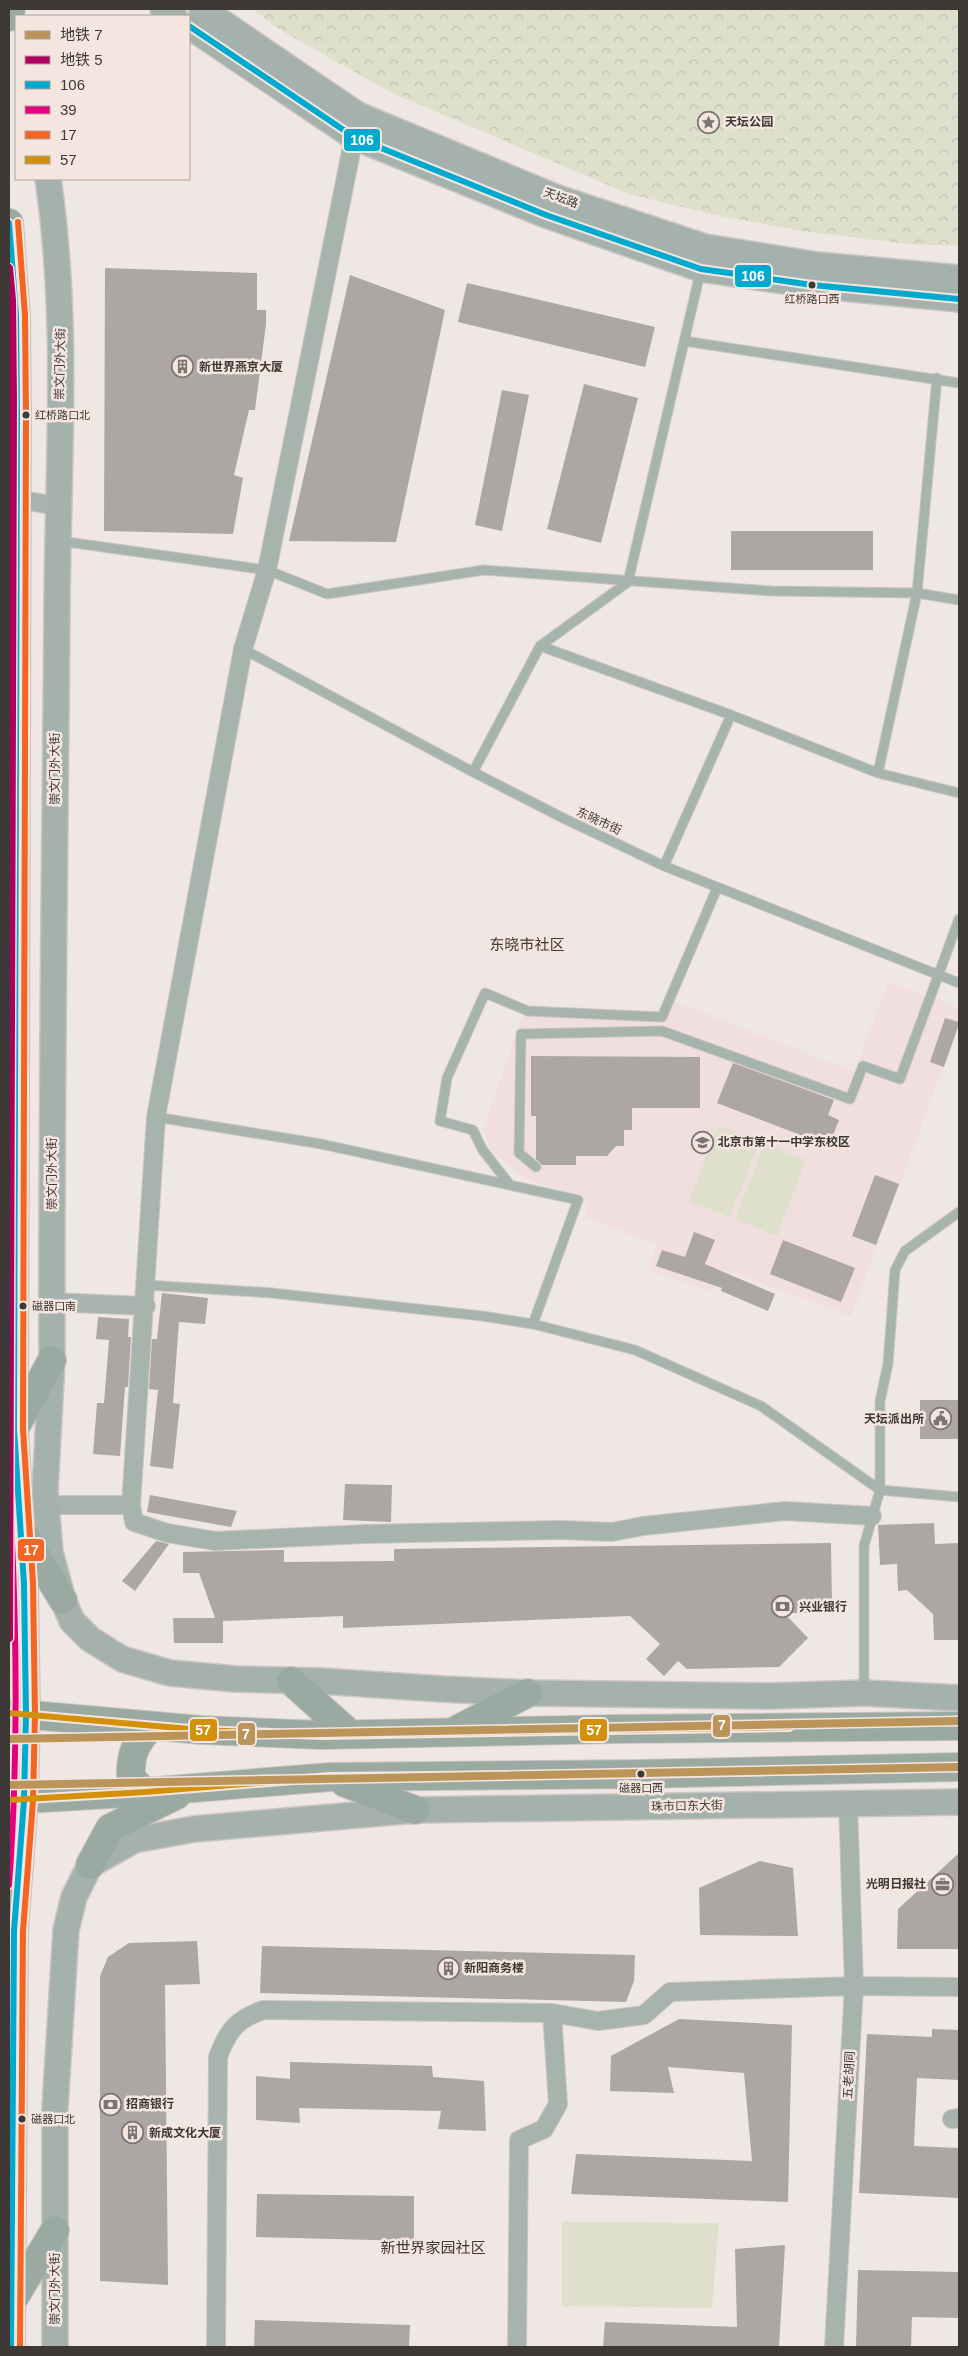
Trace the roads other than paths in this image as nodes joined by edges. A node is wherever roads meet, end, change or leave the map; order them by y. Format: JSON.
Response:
{"nodes":[{"id":1,"x":12,"y":9,"type":"edge"},
{"id":2,"x":202,"y":9,"type":"edge"},
{"id":3,"x":9,"y":17,"type":"edge"},
{"id":4,"x":15,"y":22,"type":"edge"},
{"id":5,"x":190,"y":27,"type":"edge"},
{"id":6,"x":354,"y":137,"type":"junction"},
{"id":7,"x":48,"y":180,"type":"edge"},
{"id":8,"x":9,"y":223,"type":"edge"},
{"id":9,"x":701,"y":269,"type":"junction"},
{"id":10,"x":959,"y":278,"type":"edge"},
{"id":11,"x":959,"y":299,"type":"edge"},
{"id":12,"x":684,"y":341,"type":"junction"},
{"id":13,"x":937,"y":378,"type":"junction"},
{"id":14,"x":959,"y":383,"type":"edge"},
{"id":15,"x":16,"y":499,"type":"junction"},
{"id":16,"x":57,"y":506,"type":"junction"},
{"id":17,"x":57,"y":541,"type":"junction"},
{"id":18,"x":267,"y":570,"type":"junction"},
{"id":19,"x":628,"y":582,"type":"junction"},
{"id":20,"x":917,"y":593,"type":"junction"},
{"id":21,"x":959,"y":600,"type":"edge"},
{"id":22,"x":540,"y":646,"type":"junction"},
{"id":23,"x":243,"y":649,"type":"junction"},
{"id":24,"x":731,"y":716,"type":"junction"},
{"id":25,"x":473,"y":772,"type":"junction"},
{"id":26,"x":878,"y":773,"type":"junction"},
{"id":27,"x":959,"y":793,"type":"edge"},
{"id":28,"x":664,"y":866,"type":"junction"},
{"id":29,"x":717,"y":888,"type":"junction"},
{"id":30,"x":959,"y":919,"type":"edge"},
{"id":31,"x":938,"y":976,"type":"junction"},
{"id":32,"x":959,"y":983,"type":"edge"},
{"id":33,"x":662,"y":1017,"type":"junction"},
{"id":34,"x":662,"y":1031,"type":"junction"},
{"id":35,"x":156,"y":1117,"type":"junction"},
{"id":36,"x":536,"y":1167,"type":"dead end"},
{"id":37,"x":510,"y":1185,"type":"junction"},
{"id":38,"x":959,"y":1212,"type":"edge"},
{"id":39,"x":146,"y":1285,"type":"junction"},
{"id":40,"x":51,"y":1302,"type":"junction"},
{"id":41,"x":146,"y":1306,"type":"junction"},
{"id":42,"x":533,"y":1324,"type":"junction"},
{"id":43,"x":52,"y":1360,"type":"junction"},
{"id":44,"x":14,"y":1429,"type":"junction"},
{"id":45,"x":880,"y":1490,"type":"junction"},
{"id":46,"x":959,"y":1497,"type":"edge"},
{"id":47,"x":46,"y":1505,"type":"junction"},
{"id":48,"x":131,"y":1505,"type":"junction"},
{"id":49,"x":872,"y":1516,"type":"junction"},
{"id":50,"x":19,"y":1527,"type":"junction"},
{"id":51,"x":16,"y":1593,"type":"edge"},
{"id":52,"x":63,"y":1600,"type":"junction"},
{"id":53,"x":292,"y":1681,"type":"junction"},
{"id":54,"x":528,"y":1693,"type":"junction"},
{"id":55,"x":865,"y":1693,"type":"junction"},
{"id":56,"x":959,"y":1698,"type":"edge"},
{"id":57,"x":17,"y":1713,"type":"edge"},
{"id":58,"x":151,"y":1726,"type":"junction"},
{"id":59,"x":959,"y":1726,"type":"edge"},
{"id":60,"x":453,"y":1731,"type":"junction"},
{"id":61,"x":350,"y":1734,"type":"junction"},
{"id":62,"x":959,"y":1767,"type":"edge"},
{"id":63,"x":330,"y":1777,"type":"junction"},
{"id":64,"x":189,"y":1789,"type":"junction"},
{"id":65,"x":145,"y":1792,"type":"junction"},
{"id":66,"x":17,"y":1800,"type":"edge"},
{"id":67,"x":848,"y":1802,"type":"junction"},
{"id":68,"x":959,"y":1802,"type":"edge"},
{"id":69,"x":416,"y":1810,"type":"junction"},
{"id":70,"x":90,"y":1865,"type":"junction"},
{"id":71,"x":11,"y":1929,"type":"edge"},
{"id":72,"x":854,"y":1986,"type":"junction"},
{"id":73,"x":959,"y":1987,"type":"edge"},
{"id":74,"x":552,"y":2013,"type":"junction"},
{"id":75,"x":55,"y":2230,"type":"junction"},
{"id":76,"x":10,"y":2303,"type":"junction"},
{"id":77,"x":11,"y":2347,"type":"edge"},
{"id":78,"x":55,"y":2347,"type":"edge"},
{"id":79,"x":216,"y":2347,"type":"edge"},
{"id":80,"x":517,"y":2347,"type":"edge"},
{"id":81,"x":834,"y":2347,"type":"edge"}],
"edges":[{"from":1,"to":3,"type":"main road"},
{"from":1,"to":4,"type":"street"},
{"from":2,"to":10,"type":"street","name":"天坛路"},
{"from":5,"to":6,"type":"street","name":"天坛路"},
{"from":6,"to":9,"type":"street","name":"天坛路"},
{"from":6,"to":18,"type":"street"},
{"from":7,"to":16,"type":"street","name":"崇文门外大街"},
{"from":8,"to":15,"type":"main road"},
{"from":9,"to":11,"type":"street","name":"天坛路"},
{"from":9,"to":12,"type":"lane"},
{"from":12,"to":13,"type":"lane"},
{"from":12,"to":19,"type":"lane"},
{"from":13,"to":14,"type":"lane"},
{"from":13,"to":20,"type":"lane"},
{"from":15,"to":16,"type":"street"},
{"from":15,"to":44,"type":"main road"},
{"from":16,"to":17,"type":"street","name":"崇文门外大街"},
{"from":17,"to":18,"type":"lane"},
{"from":17,"to":40,"type":"street","name":"崇文门外大街"},
{"from":18,"to":19,"type":"lane"},
{"from":18,"to":23,"type":"street"},
{"from":19,"to":20,"type":"lane"},
{"from":19,"to":22,"type":"lane"},
{"from":20,"to":21,"type":"lane"},
{"from":20,"to":26,"type":"lane"},
{"from":22,"to":24,"type":"lane"},
{"from":22,"to":25,"type":"lane"},
{"from":23,"to":25,"type":"lane","name":"东晓市街"},
{"from":23,"to":35,"type":"street"},
{"from":24,"to":26,"type":"lane"},
{"from":24,"to":28,"type":"lane"},
{"from":25,"to":28,"type":"lane","name":"东晓市街"},
{"from":26,"to":27,"type":"lane"},
{"from":28,"to":29,"type":"lane","name":"东晓市街"},
{"from":29,"to":31,"type":"lane","name":"东晓市街"},
{"from":29,"to":33,"type":"lane"},
{"from":30,"to":31,"type":"lane"},
{"from":31,"to":32,"type":"lane","name":"东晓市街"},
{"from":31,"to":34,"type":"lane"},
{"from":33,"to":34,"type":"lane"},
{"from":33,"to":37,"type":"lane"},
{"from":34,"to":36,"type":"lane"},
{"from":35,"to":37,"type":"lane"},
{"from":35,"to":39,"type":"street"},
{"from":37,"to":42,"type":"lane"},
{"from":38,"to":45,"type":"lane"},
{"from":39,"to":41,"type":"street"},
{"from":39,"to":42,"type":"lane"},
{"from":40,"to":41,"type":"street"},
{"from":40,"to":43,"type":"street","name":"崇文门外大街"},
{"from":41,"to":48,"type":"street"},
{"from":42,"to":45,"type":"lane"},
{"from":43,"to":44,"type":"main road"},
{"from":43,"to":47,"type":"street","name":"崇文门外大街"},
{"from":44,"to":50,"type":"main road"},
{"from":45,"to":46,"type":"lane"},
{"from":45,"to":49,"type":"lane"},
{"from":47,"to":48,"type":"street"},
{"from":47,"to":52,"type":"street","name":"崇文门外大街"},
{"from":48,"to":49,"type":"street"},
{"from":49,"to":55,"type":"lane"},
{"from":50,"to":51,"type":"main road"},
{"from":50,"to":52,"type":"main road"},
{"from":51,"to":57,"type":"main road"},
{"from":52,"to":53,"type":"street","name":"崇文门外大街"},
{"from":53,"to":54,"type":"street","name":"崇文门外大街"},
{"from":53,"to":61,"type":"main road"},
{"from":54,"to":55,"type":"street"},
{"from":54,"to":60,"type":"main road"},
{"from":55,"to":56,"type":"street"},
{"from":57,"to":58,"type":"main road"},
{"from":57,"to":66,"type":"main road"},
{"from":58,"to":61,"type":"main road"},
{"from":58,"to":65,"type":"main road"},
{"from":59,"to":60,"type":"main road"},
{"from":60,"to":61,"type":"main road"},
{"from":62,"to":63,"type":"main road"},
{"from":63,"to":64,"type":"main road"},
{"from":63,"to":69,"type":"main road"},
{"from":64,"to":65,"type":"main road"},
{"from":64,"to":70,"type":"main road"},
{"from":65,"to":66,"type":"main road"},
{"from":66,"to":71,"type":"main road"},
{"from":67,"to":68,"type":"street","name":"珠市口东大街"},
{"from":67,"to":69,"type":"street","name":"珠市口东大街"},
{"from":67,"to":72,"type":"street","name":"五老胡同"},
{"from":69,"to":70,"type":"street","name":"珠市口东大街"},
{"from":70,"to":75,"type":"street","name":"崇文门外大街"},
{"from":71,"to":76,"type":"main road"},
{"from":72,"to":73,"type":"street"},
{"from":72,"to":74,"type":"street"},
{"from":72,"to":81,"type":"street","name":"五老胡同"},
{"from":74,"to":79,"type":"street"},
{"from":74,"to":80,"type":"street"},
{"from":75,"to":76,"type":"main road"},
{"from":75,"to":78,"type":"street","name":"崇文门外大街"},
{"from":76,"to":77,"type":"main road"}]}
